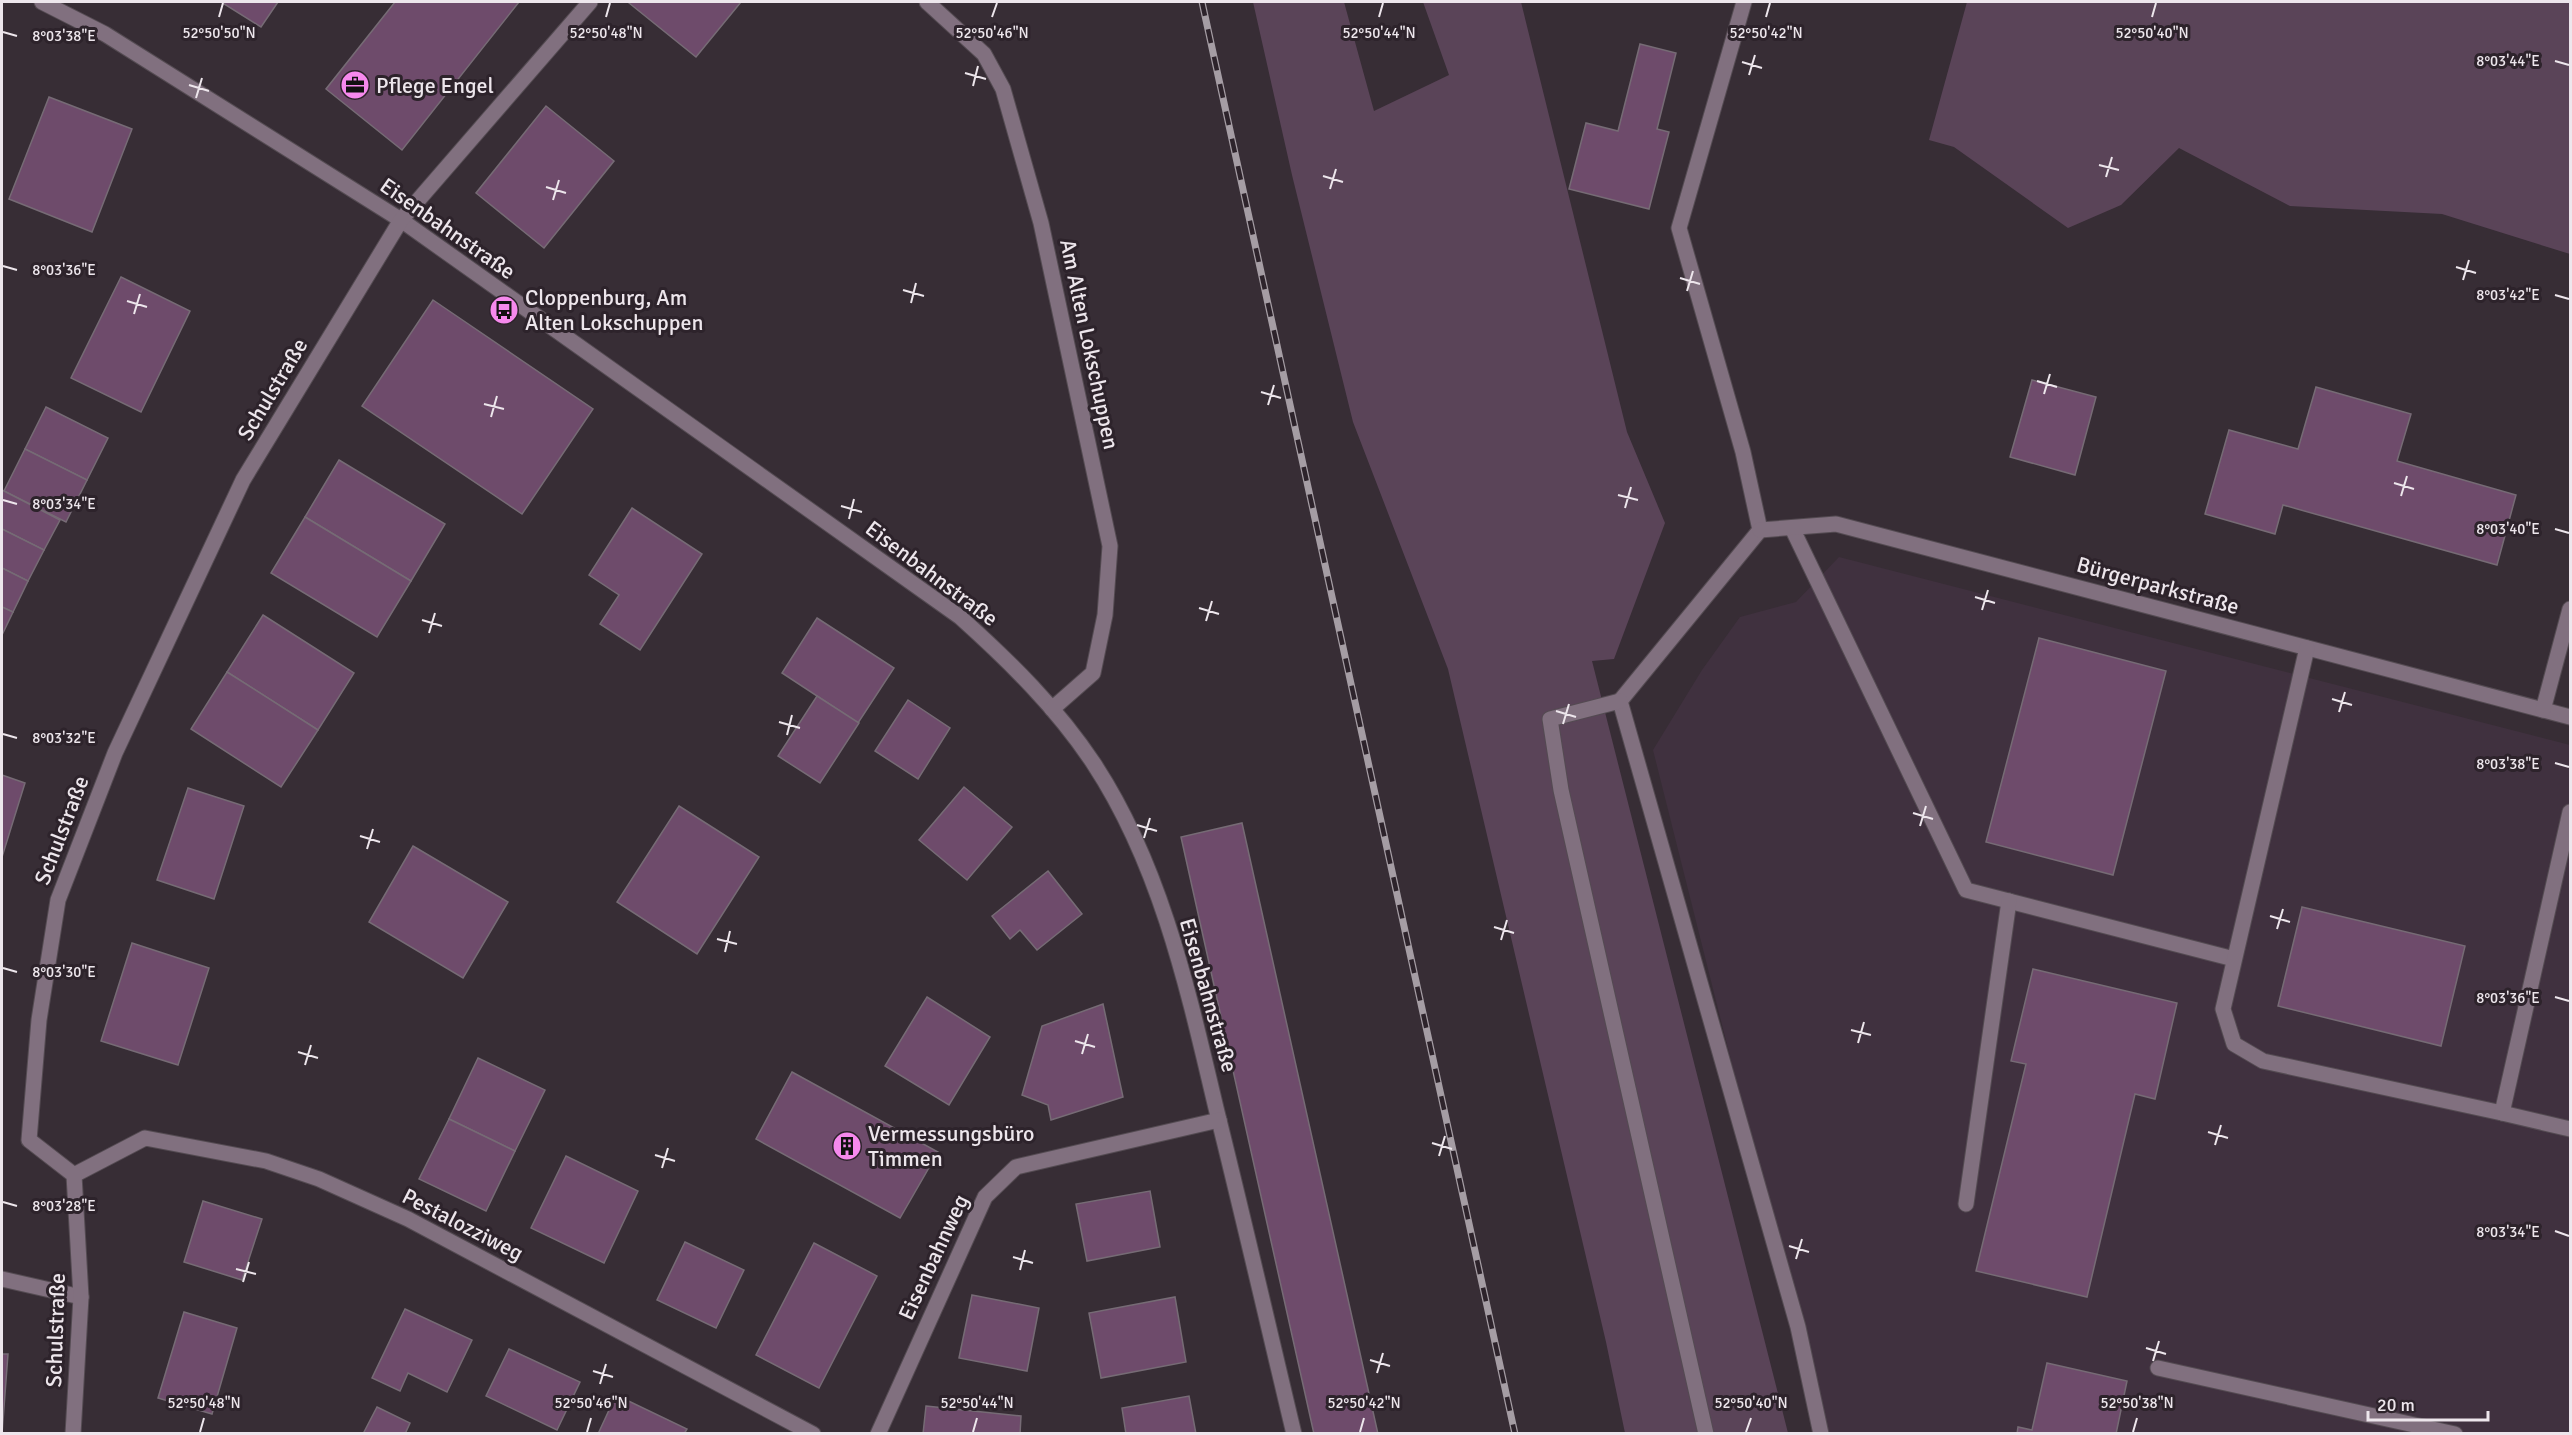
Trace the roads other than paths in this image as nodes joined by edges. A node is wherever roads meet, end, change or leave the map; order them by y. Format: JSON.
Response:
{"nodes":[{"id":1,"x":42,"y":2,"type":"edge"},
{"id":2,"x":590,"y":2,"type":"edge"},
{"id":3,"x":927,"y":2,"type":"edge"},
{"id":4,"x":1744,"y":2,"type":"edge"},
{"id":5,"x":401,"y":220,"type":"junction"},
{"id":6,"x":1792,"y":528,"type":"junction"},
{"id":7,"x":1760,"y":530,"type":"junction"},
{"id":8,"x":2571,"y":609,"type":"edge"},
{"id":9,"x":2307,"y":648,"type":"junction"},
{"id":10,"x":1620,"y":701,"type":"junction"},
{"id":11,"x":1052,"y":709,"type":"junction"},
{"id":12,"x":2542,"y":710,"type":"junction"},
{"id":13,"x":2571,"y":717,"type":"edge"},
{"id":14,"x":2571,"y":812,"type":"edge"},
{"id":15,"x":2009,"y":901,"type":"junction"},
{"id":16,"x":2234,"y":959,"type":"junction"},
{"id":17,"x":2502,"y":1113,"type":"junction"},
{"id":18,"x":1219,"y":1120,"type":"junction"},
{"id":19,"x":2571,"y":1129,"type":"edge"},
{"id":20,"x":74,"y":1174,"type":"junction"},
{"id":21,"x":1966,"y":1204,"type":"dead end"},
{"id":22,"x":2,"y":1280,"type":"edge"},
{"id":23,"x":81,"y":1297,"type":"junction"},
{"id":24,"x":2158,"y":1368,"type":"dead end"},
{"id":25,"x":74,"y":1434,"type":"edge"},
{"id":26,"x":813,"y":1434,"type":"edge"},
{"id":27,"x":878,"y":1434,"type":"edge"},
{"id":28,"x":1294,"y":1434,"type":"edge"},
{"id":29,"x":1706,"y":1434,"type":"edge"},
{"id":30,"x":1821,"y":1434,"type":"edge"},
{"id":31,"x":2455,"y":1434,"type":"edge"}],
"edges":[{"from":1,"to":5,"type":"street","name":"Eisenbahnstraße"},
{"from":2,"to":5,"type":"street"},
{"from":3,"to":11,"type":"street","name":"Am Alten Lokschuppen"},
{"from":4,"to":7,"type":"street"},
{"from":5,"to":11,"type":"street","name":"Eisenbahnstraße"},
{"from":5,"to":20,"type":"street","name":"Schulstraße"},
{"from":6,"to":7,"type":"street","name":"Bürgerparkstraße"},
{"from":6,"to":9,"type":"street","name":"Bürgerparkstraße"},
{"from":6,"to":15,"type":"street"},
{"from":7,"to":10,"type":"street"},
{"from":8,"to":12,"type":"street"},
{"from":9,"to":12,"type":"street","name":"Bürgerparkstraße"},
{"from":9,"to":16,"type":"street"},
{"from":10,"to":29,"type":"street"},
{"from":10,"to":30,"type":"street"},
{"from":11,"to":18,"type":"street","name":"Eisenbahnstraße"},
{"from":12,"to":13,"type":"street","name":"Bürgerparkstraße"},
{"from":14,"to":17,"type":"street"},
{"from":15,"to":16,"type":"street"},
{"from":15,"to":21,"type":"street"},
{"from":16,"to":17,"type":"street"},
{"from":17,"to":19,"type":"street"},
{"from":18,"to":27,"type":"street","name":"Eisenbahnweg"},
{"from":18,"to":28,"type":"street","name":"Eisenbahnstraße"},
{"from":20,"to":23,"type":"street","name":"Schulstraße"},
{"from":20,"to":26,"type":"street","name":"Pestalozziweg"},
{"from":22,"to":23,"type":"street"},
{"from":23,"to":25,"type":"street","name":"Schulstraße"},
{"from":24,"to":31,"type":"street"}]}
